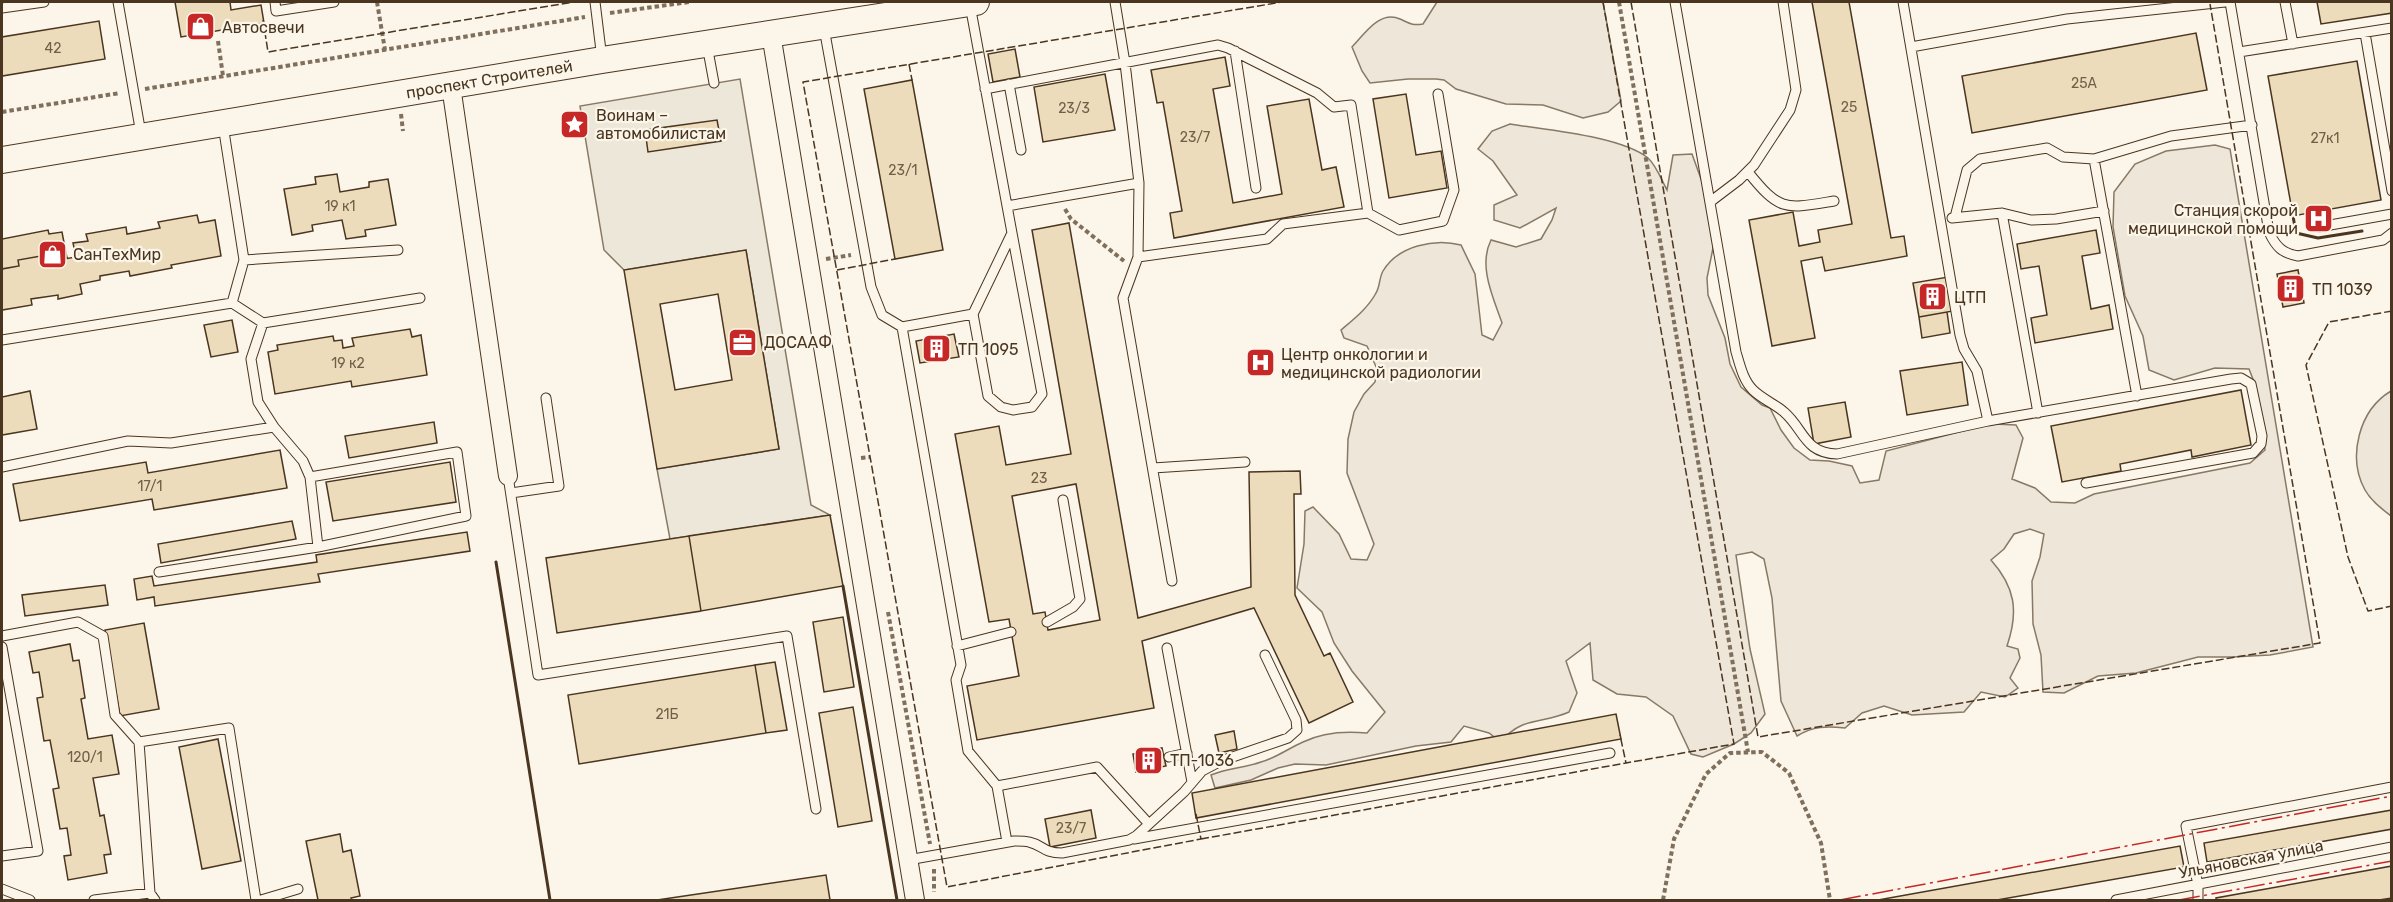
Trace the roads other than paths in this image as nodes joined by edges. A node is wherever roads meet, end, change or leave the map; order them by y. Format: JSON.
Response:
{"nodes":[{"id":1,"x":44,"y":2,"type":"edge"},
{"id":2,"x":118,"y":2,"type":"edge"},
{"id":3,"x":275,"y":2,"type":"edge"},
{"id":4,"x":334,"y":2,"type":"edge"},
{"id":5,"x":595,"y":2,"type":"edge"},
{"id":6,"x":973,"y":2,"type":"edge"},
{"id":7,"x":1115,"y":2,"type":"edge"},
{"id":8,"x":1675,"y":2,"type":"edge"},
{"id":9,"x":1783,"y":2,"type":"edge"},
{"id":10,"x":1903,"y":2,"type":"edge"},
{"id":11,"x":2225,"y":2,"type":"edge"},
{"id":12,"x":2230,"y":2,"type":"edge"},
{"id":13,"x":2285,"y":2,"type":"edge"},
{"id":14,"x":2,"y":8,"type":"edge"},
{"id":15,"x":824,"y":26,"type":"junction"},
{"id":16,"x":2391,"y":28,"type":"edge"},
{"id":17,"x":2365,"y":33,"type":"junction"},
{"id":18,"x":771,"y":34,"type":"junction"},
{"id":19,"x":2293,"y":44,"type":"junction"},
{"id":20,"x":707,"y":45,"type":"junction"},
{"id":21,"x":1911,"y":47,"type":"junction"},
{"id":22,"x":1235,"y":51,"type":"junction"},
{"id":23,"x":2239,"y":52,"type":"junction"},
{"id":24,"x":602,"y":60,"type":"junction"},
{"id":25,"x":1125,"y":63,"type":"junction"},
{"id":26,"x":714,"y":83,"type":"dead end"},
{"id":27,"x":1010,"y":84,"type":"junction"},
{"id":28,"x":451,"y":86,"type":"junction"},
{"id":29,"x":985,"y":89,"type":"junction"},
{"id":30,"x":1438,"y":94,"type":"dead end"},
{"id":31,"x":223,"y":124,"type":"junction"},
{"id":32,"x":2252,"y":125,"type":"junction"},
{"id":33,"x":142,"y":136,"type":"junction"},
{"id":34,"x":1021,"y":150,"type":"dead end"},
{"id":35,"x":2094,"y":159,"type":"junction"},
{"id":36,"x":2,"y":160,"type":"edge"},
{"id":37,"x":1748,"y":172,"type":"junction"},
{"id":38,"x":1139,"y":183,"type":"junction"},
{"id":39,"x":1256,"y":188,"type":"dead end"},
{"id":40,"x":2391,"y":191,"type":"edge"},
{"id":41,"x":1834,"y":201,"type":"dead end"},
{"id":42,"x":1710,"y":202,"type":"junction"},
{"id":43,"x":1006,"y":206,"type":"junction"},
{"id":44,"x":2104,"y":211,"type":"junction"},
{"id":45,"x":1368,"y":213,"type":"junction"},
{"id":46,"x":2002,"y":213,"type":"junction"},
{"id":47,"x":2391,"y":214,"type":"edge"},
{"id":48,"x":1955,"y":217,"type":"junction"},
{"id":49,"x":1940,"y":220,"type":"junction"},
{"id":50,"x":2319,"y":227,"type":"dead end"},
{"id":51,"x":1012,"y":233,"type":"junction"},
{"id":52,"x":2391,"y":233,"type":"edge"},
{"id":53,"x":398,"y":250,"type":"dead end"},
{"id":54,"x":1138,"y":257,"type":"junction"},
{"id":55,"x":244,"y":260,"type":"junction"},
{"id":56,"x":420,"y":298,"type":"dead end"},
{"id":57,"x":232,"y":303,"type":"junction"},
{"id":58,"x":973,"y":314,"type":"junction"},
{"id":59,"x":264,"y":323,"type":"junction"},
{"id":60,"x":902,"y":327,"type":"junction"},
{"id":61,"x":2,"y":340,"type":"edge"},
{"id":62,"x":2137,"y":396,"type":"junction"},
{"id":63,"x":546,"y":398,"type":"dead end"},
{"id":64,"x":2038,"y":413,"type":"junction"},
{"id":65,"x":1988,"y":422,"type":"junction"},
{"id":66,"x":274,"y":428,"type":"junction"},
{"id":67,"x":1245,"y":462,"type":"dead end"},
{"id":68,"x":2,"y":467,"type":"edge"},
{"id":69,"x":1153,"y":468,"type":"junction"},
{"id":70,"x":310,"y":477,"type":"junction"},
{"id":71,"x":2086,"y":483,"type":"dead end"},
{"id":72,"x":509,"y":485,"type":"junction"},
{"id":73,"x":1064,"y":500,"type":"dead end"},
{"id":74,"x":318,"y":547,"type":"junction"},
{"id":75,"x":159,"y":572,"type":"dead end"},
{"id":76,"x":1172,"y":581,"type":"dead end"},
{"id":77,"x":1047,"y":622,"type":"dead end"},
{"id":78,"x":1011,"y":632,"type":"dead end"},
{"id":79,"x":2,"y":636,"type":"edge"},
{"id":80,"x":957,"y":645,"type":"junction"},
{"id":81,"x":2,"y":647,"type":"edge"},
{"id":82,"x":1167,"y":648,"type":"dead end"},
{"id":83,"x":1266,"y":655,"type":"dead end"},
{"id":84,"x":139,"y":741,"type":"junction"},
{"id":85,"x":1187,"y":753,"type":"junction"},
{"id":86,"x":1610,"y":753,"type":"dead end"},
{"id":87,"x":1169,"y":757,"type":"dead end"},
{"id":88,"x":1192,"y":782,"type":"junction"},
{"id":89,"x":997,"y":786,"type":"junction"},
{"id":90,"x":2391,"y":787,"type":"edge"},
{"id":91,"x":816,"y":808,"type":"dead end"},
{"id":92,"x":1149,"y":824,"type":"junction"},
{"id":93,"x":1128,"y":840,"type":"junction"},
{"id":94,"x":1007,"y":842,"type":"junction"},
{"id":95,"x":2391,"y":847,"type":"edge"},
{"id":96,"x":2,"y":856,"type":"edge"},
{"id":97,"x":908,"y":860,"type":"junction"},
{"id":98,"x":2198,"y":885,"type":"junction"},
{"id":99,"x":2,"y":889,"type":"edge"},
{"id":100,"x":298,"y":889,"type":"dead end"},
{"id":101,"x":153,"y":896,"type":"edge"},
{"id":102,"x":274,"y":898,"type":"edge"},
{"id":103,"x":30,"y":900,"type":"edge"},
{"id":104,"x":94,"y":900,"type":"edge"},
{"id":105,"x":256,"y":900,"type":"edge"},
{"id":106,"x":261,"y":900,"type":"edge"},
{"id":107,"x":915,"y":900,"type":"edge"},
{"id":108,"x":2116,"y":900,"type":"edge"},
{"id":109,"x":2198,"y":900,"type":"edge"}],
"edges":[{"from":1,"to":14,"type":"lane"},
{"from":2,"to":33,"type":"lane"},
{"from":3,"to":4,"type":"lane"},
{"from":5,"to":24,"type":"lane"},
{"from":6,"to":15,"type":"main road","name":"проспект Строителей"},
{"from":6,"to":29,"type":"lane"},
{"from":7,"to":25,"type":"lane"},
{"from":8,"to":42,"type":"lane"},
{"from":9,"to":37,"type":"lane"},
{"from":10,"to":21,"type":"lane"},
{"from":11,"to":21,"type":"lane"},
{"from":12,"to":23,"type":"lane"},
{"from":13,"to":19,"type":"lane"},
{"from":15,"to":18,"type":"main road","name":"проспект Строителей"},
{"from":15,"to":60,"type":"lane"},
{"from":16,"to":17,"type":"lane"},
{"from":17,"to":19,"type":"lane"},
{"from":17,"to":40,"type":"lane"},
{"from":18,"to":20,"type":"main road","name":"проспект Строителей"},
{"from":18,"to":97,"type":"street"},
{"from":19,"to":23,"type":"lane"},
{"from":20,"to":24,"type":"main road","name":"проспект Строителей"},
{"from":20,"to":26,"type":"lane"},
{"from":21,"to":49,"type":"lane"},
{"from":22,"to":25,"type":"lane"},
{"from":22,"to":39,"type":"lane"},
{"from":22,"to":45,"type":"lane"},
{"from":23,"to":32,"type":"lane"},
{"from":24,"to":28,"type":"main road","name":"проспект Строителей"},
{"from":25,"to":27,"type":"lane"},
{"from":25,"to":38,"type":"lane"},
{"from":27,"to":29,"type":"lane"},
{"from":27,"to":34,"type":"lane"},
{"from":28,"to":31,"type":"main road","name":"проспект Строителей"},
{"from":28,"to":72,"type":"street"},
{"from":29,"to":43,"type":"lane"},
{"from":30,"to":45,"type":"lane"},
{"from":31,"to":33,"type":"main road","name":"проспект Строителей"},
{"from":31,"to":55,"type":"lane"},
{"from":32,"to":35,"type":"lane"},
{"from":32,"to":52,"type":"lane"},
{"from":33,"to":36,"type":"main road","name":"проспект Строителей"},
{"from":35,"to":44,"type":"lane"},
{"from":35,"to":48,"type":"lane"},
{"from":37,"to":41,"type":"lane"},
{"from":37,"to":42,"type":"lane"},
{"from":38,"to":43,"type":"lane"},
{"from":38,"to":54,"type":"lane"},
{"from":42,"to":65,"type":"lane"},
{"from":43,"to":51,"type":"lane"},
{"from":44,"to":46,"type":"lane"},
{"from":44,"to":62,"type":"lane"},
{"from":45,"to":54,"type":"lane"},
{"from":46,"to":48,"type":"lane"},
{"from":46,"to":64,"type":"lane"},
{"from":47,"to":50,"type":"lane"},
{"from":48,"to":49,"type":"lane"},
{"from":49,"to":65,"type":"lane"},
{"from":51,"to":58,"type":"lane"},
{"from":51,"to":58,"type":"lane"},
{"from":53,"to":55,"type":"lane"},
{"from":54,"to":69,"type":"lane"},
{"from":55,"to":57,"type":"lane"},
{"from":56,"to":59,"type":"lane"},
{"from":57,"to":59,"type":"lane"},
{"from":57,"to":61,"type":"lane"},
{"from":58,"to":60,"type":"lane"},
{"from":59,"to":66,"type":"lane"},
{"from":60,"to":80,"type":"lane"},
{"from":62,"to":64,"type":"lane"},
{"from":62,"to":71,"type":"lane"},
{"from":63,"to":72,"type":"lane"},
{"from":64,"to":65,"type":"lane"},
{"from":66,"to":68,"type":"lane"},
{"from":66,"to":70,"type":"lane"},
{"from":67,"to":69,"type":"lane"},
{"from":69,"to":76,"type":"lane"},
{"from":70,"to":74,"type":"lane"},
{"from":70,"to":74,"type":"lane"},
{"from":72,"to":91,"type":"lane"},
{"from":73,"to":77,"type":"lane"},
{"from":74,"to":75,"type":"lane"},
{"from":78,"to":80,"type":"lane"},
{"from":79,"to":84,"type":"lane"},
{"from":80,"to":89,"type":"lane"},
{"from":81,"to":96,"type":"lane"},
{"from":82,"to":85,"type":"lane"},
{"from":83,"to":88,"type":"lane"},
{"from":84,"to":101,"type":"lane"},
{"from":84,"to":105,"type":"lane"},
{"from":85,"to":87,"type":"lane"},
{"from":85,"to":88,"type":"lane"},
{"from":86,"to":93,"type":"lane"},
{"from":88,"to":92,"type":"lane"},
{"from":89,"to":92,"type":"lane"},
{"from":89,"to":94,"type":"lane"},
{"from":90,"to":98,"type":"lane"},
{"from":92,"to":93,"type":"lane"},
{"from":93,"to":94,"type":"lane"},
{"from":94,"to":97,"type":"lane"},
{"from":95,"to":98,"type":"lane","name":"Ульяновская улица"},
{"from":97,"to":107,"type":"street"},
{"from":98,"to":108,"type":"lane","name":"Ульяновская улица"},
{"from":98,"to":109,"type":"lane"},
{"from":99,"to":103,"type":"lane"},
{"from":100,"to":102,"type":"lane"},
{"from":101,"to":104,"type":"lane"},
{"from":102,"to":106,"type":"lane"}]}
